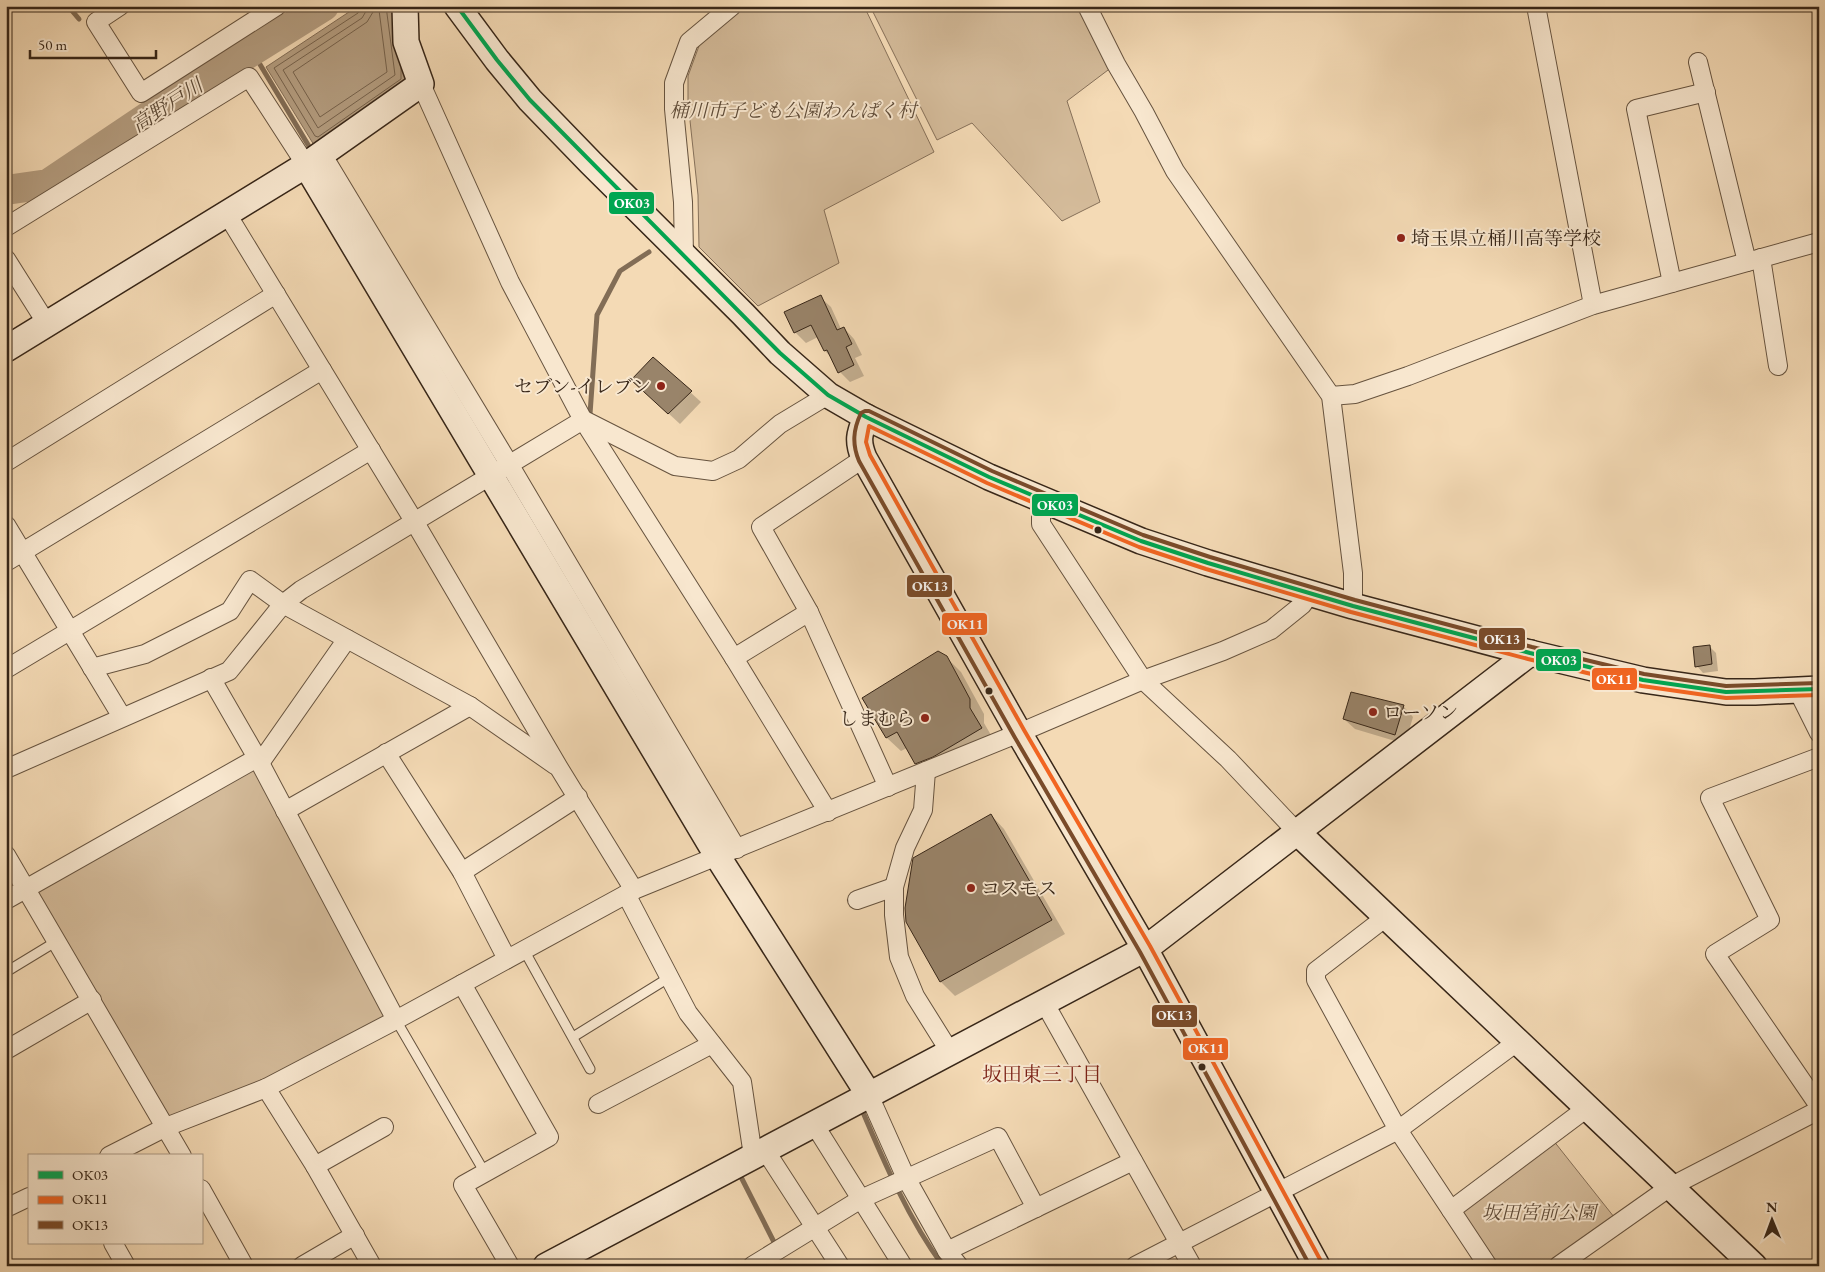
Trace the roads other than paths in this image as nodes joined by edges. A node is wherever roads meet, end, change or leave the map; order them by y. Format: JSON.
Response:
{"nodes":[{"id":1,"x":120,"y":6,"type":"edge"},
{"id":2,"x":277,"y":6,"type":"edge"},
{"id":3,"x":405,"y":6,"type":"edge"},
{"id":4,"x":457,"y":6,"type":"edge"},
{"id":5,"x":732,"y":6,"type":"edge"},
{"id":6,"x":1088,"y":6,"type":"edge"},
{"id":7,"x":1536,"y":6,"type":"edge"},
{"id":8,"x":1698,"y":62,"type":"dead end"},
{"id":9,"x":421,"y":84,"type":"junction"},
{"id":10,"x":1706,"y":92,"type":"junction"},
{"id":11,"x":314,"y":159,"type":"junction"},
{"id":12,"x":227,"y":214,"type":"junction"},
{"id":13,"x":6,"y":227,"type":"edge"},
{"id":14,"x":1819,"y":242,"type":"edge"},
{"id":15,"x":684,"y":255,"type":"junction"},
{"id":16,"x":6,"y":259,"type":"edge"},
{"id":17,"x":1754,"y":260,"type":"junction"},
{"id":18,"x":1672,"y":283,"type":"junction"},
{"id":19,"x":276,"y":294,"type":"junction"},
{"id":20,"x":1593,"y":305,"type":"junction"},
{"id":21,"x":47,"y":324,"type":"junction"},
{"id":22,"x":6,"y":349,"type":"edge"},
{"id":23,"x":1778,"y":366,"type":"dead end"},
{"id":24,"x":322,"y":370,"type":"junction"},
{"id":25,"x":828,"y":395,"type":"junction"},
{"id":26,"x":1331,"y":396,"type":"junction"},
{"id":27,"x":866,"y":417,"type":"junction"},
{"id":28,"x":583,"y":420,"type":"junction"},
{"id":29,"x":371,"y":450,"type":"junction"},
{"id":30,"x":864,"y":458,"type":"junction"},
{"id":31,"x":6,"y":462,"type":"edge"},
{"id":32,"x":500,"y":470,"type":"junction"},
{"id":33,"x":1041,"y":500,"type":"junction"},
{"id":34,"x":414,"y":521,"type":"junction"},
{"id":35,"x":6,"y":525,"type":"edge"},
{"id":36,"x":22,"y":552,"type":"junction"},
{"id":37,"x":6,"y":562,"type":"edge"},
{"id":38,"x":1310,"y":594,"type":"junction"},
{"id":39,"x":282,"y":604,"type":"junction"},
{"id":40,"x":1353,"y":606,"type":"junction"},
{"id":41,"x":809,"y":612,"type":"junction"},
{"id":42,"x":70,"y":631,"type":"junction"},
{"id":43,"x":347,"y":639,"type":"junction"},
{"id":44,"x":1530,"y":653,"type":"junction"},
{"id":45,"x":734,"y":658,"type":"junction"},
{"id":46,"x":92,"y":668,"type":"junction"},
{"id":47,"x":6,"y":669,"type":"edge"},
{"id":48,"x":211,"y":678,"type":"junction"},
{"id":49,"x":1144,"y":680,"type":"junction"},
{"id":50,"x":1808,"y":690,"type":"edge"},
{"id":51,"x":470,"y":706,"type":"junction"},
{"id":52,"x":122,"y":717,"type":"junction"},
{"id":53,"x":1019,"y":733,"type":"junction"},
{"id":54,"x":1819,"y":733,"type":"edge"},
{"id":55,"x":386,"y":753,"type":"junction"},
{"id":56,"x":1819,"y":757,"type":"edge"},
{"id":57,"x":259,"y":761,"type":"junction"},
{"id":58,"x":559,"y":768,"type":"junction"},
{"id":59,"x":6,"y":769,"type":"edge"},
{"id":60,"x":926,"y":772,"type":"junction"},
{"id":61,"x":888,"y":787,"type":"junction"},
{"id":62,"x":578,"y":797,"type":"junction"},
{"id":63,"x":284,"y":811,"type":"junction"},
{"id":64,"x":828,"y":812,"type":"junction"},
{"id":65,"x":1297,"y":832,"type":"junction"},
{"id":66,"x":727,"y":853,"type":"junction"},
{"id":67,"x":6,"y":855,"type":"edge"},
{"id":68,"x":462,"y":872,"type":"junction"},
{"id":69,"x":894,"y":887,"type":"junction"},
{"id":70,"x":26,"y":889,"type":"junction"},
{"id":71,"x":630,"y":892,"type":"junction"},
{"id":72,"x":6,"y":900,"type":"edge"},
{"id":73,"x":857,"y":900,"type":"dead end"},
{"id":74,"x":1386,"y":917,"type":"junction"},
{"id":75,"x":57,"y":941,"type":"junction"},
{"id":76,"x":1145,"y":949,"type":"junction"},
{"id":77,"x":524,"y":950,"type":"junction"},
{"id":78,"x":507,"y":959,"type":"junction"},
{"id":79,"x":6,"y":972,"type":"edge"},
{"id":80,"x":671,"y":977,"type":"junction"},
{"id":81,"x":462,"y":984,"type":"junction"},
{"id":82,"x":92,"y":1000,"type":"junction"},
{"id":83,"x":1044,"y":1002,"type":"junction"},
{"id":84,"x":396,"y":1020,"type":"junction"},
{"id":85,"x":573,"y":1038,"type":"junction"},
{"id":86,"x":1517,"y":1042,"type":"junction"},
{"id":87,"x":712,"y":1044,"type":"junction"},
{"id":88,"x":6,"y":1050,"type":"edge"},
{"id":89,"x":950,"y":1052,"type":"junction"},
{"id":90,"x":590,"y":1069,"type":"dead end"},
{"id":91,"x":266,"y":1088,"type":"junction"},
{"id":92,"x":870,"y":1095,"type":"junction"},
{"id":93,"x":598,"y":1104,"type":"dead end"},
{"id":94,"x":1587,"y":1108,"type":"junction"},
{"id":95,"x":1819,"y":1108,"type":"edge"},
{"id":96,"x":814,"y":1124,"type":"junction"},
{"id":97,"x":166,"y":1127,"type":"junction"},
{"id":98,"x":384,"y":1127,"type":"dead end"},
{"id":99,"x":1398,"y":1130,"type":"junction"},
{"id":100,"x":759,"y":1153,"type":"junction"},
{"id":101,"x":113,"y":1154,"type":"edge"},
{"id":102,"x":181,"y":1154,"type":"edge"},
{"id":103,"x":1133,"y":1161,"type":"junction"},
{"id":104,"x":315,"y":1166,"type":"junction"},
{"id":105,"x":485,"y":1172,"type":"junction"},
{"id":106,"x":906,"y":1178,"type":"junction"},
{"id":107,"x":1670,"y":1186,"type":"junction"},
{"id":108,"x":202,"y":1192,"type":"edge"},
{"id":109,"x":1277,"y":1192,"type":"junction"},
{"id":110,"x":28,"y":1197,"type":"edge"},
{"id":111,"x":861,"y":1199,"type":"junction"},
{"id":112,"x":6,"y":1208,"type":"edge"},
{"id":113,"x":1036,"y":1208,"type":"junction"},
{"id":114,"x":1451,"y":1210,"type":"junction"},
{"id":115,"x":817,"y":1227,"type":"junction"},
{"id":116,"x":355,"y":1235,"type":"junction"},
{"id":117,"x":115,"y":1244,"type":"edge"},
{"id":118,"x":1180,"y":1244,"type":"junction"},
{"id":119,"x":947,"y":1251,"type":"junction"},
{"id":120,"x":1746,"y":1264,"type":"edge"},
{"id":121,"x":754,"y":1265,"type":"edge"},
{"id":122,"x":126,"y":1266,"type":"edge"},
{"id":123,"x":244,"y":1266,"type":"edge"},
{"id":124,"x":302,"y":1266,"type":"edge"},
{"id":125,"x":372,"y":1266,"type":"edge"},
{"id":126,"x":510,"y":1266,"type":"edge"},
{"id":127,"x":546,"y":1266,"type":"edge"},
{"id":128,"x":840,"y":1266,"type":"edge"},
{"id":129,"x":903,"y":1266,"type":"edge"},
{"id":130,"x":959,"y":1266,"type":"edge"},
{"id":131,"x":1135,"y":1266,"type":"edge"},
{"id":132,"x":1192,"y":1266,"type":"edge"},
{"id":133,"x":1318,"y":1266,"type":"edge"},
{"id":134,"x":1488,"y":1266,"type":"edge"},
{"id":135,"x":1558,"y":1266,"type":"edge"}],
"edges":[{"from":1,"to":2,"type":"street"},
{"from":3,"to":9,"type":"street"},
{"from":4,"to":15,"type":"street"},
{"from":5,"to":15,"type":"street"},
{"from":6,"to":26,"type":"street"},
{"from":7,"to":20,"type":"street"},
{"from":8,"to":10,"type":"street"},
{"from":9,"to":11,"type":"street"},
{"from":9,"to":28,"type":"street"},
{"from":10,"to":17,"type":"street"},
{"from":10,"to":18,"type":"street"},
{"from":11,"to":12,"type":"street"},
{"from":11,"to":13,"type":"street"},
{"from":11,"to":32,"type":"street"},
{"from":12,"to":19,"type":"street"},
{"from":12,"to":21,"type":"street"},
{"from":14,"to":17,"type":"street"},
{"from":15,"to":25,"type":"street"},
{"from":16,"to":21,"type":"street"},
{"from":17,"to":18,"type":"street"},
{"from":17,"to":23,"type":"street"},
{"from":18,"to":20,"type":"street"},
{"from":19,"to":24,"type":"street"},
{"from":19,"to":31,"type":"street"},
{"from":20,"to":26,"type":"street"},
{"from":21,"to":22,"type":"street"},
{"from":24,"to":29,"type":"street"},
{"from":24,"to":36,"type":"street"},
{"from":25,"to":27,"type":"street"},
{"from":25,"to":28,"type":"street"},
{"from":26,"to":40,"type":"street"},
{"from":27,"to":30,"type":"street"},
{"from":27,"to":33,"type":"street"},
{"from":28,"to":32,"type":"street"},
{"from":28,"to":45,"type":"street"},
{"from":29,"to":34,"type":"street"},
{"from":29,"to":42,"type":"street"},
{"from":30,"to":41,"type":"street"},
{"from":30,"to":53,"type":"street"},
{"from":32,"to":34,"type":"street"},
{"from":32,"to":66,"type":"street"},
{"from":33,"to":38,"type":"street"},
{"from":33,"to":49,"type":"street"},
{"from":34,"to":39,"type":"street"},
{"from":34,"to":58,"type":"street"},
{"from":35,"to":36,"type":"street"},
{"from":36,"to":37,"type":"street"},
{"from":36,"to":42,"type":"street"},
{"from":38,"to":40,"type":"street"},
{"from":38,"to":49,"type":"street"},
{"from":39,"to":43,"type":"street"},
{"from":39,"to":46,"type":"street"},
{"from":39,"to":48,"type":"street"},
{"from":40,"to":44,"type":"street"},
{"from":41,"to":45,"type":"street"},
{"from":41,"to":61,"type":"street"},
{"from":42,"to":46,"type":"street"},
{"from":42,"to":47,"type":"street"},
{"from":43,"to":51,"type":"street"},
{"from":43,"to":57,"type":"street"},
{"from":44,"to":50,"type":"street"},
{"from":44,"to":65,"type":"street"},
{"from":45,"to":64,"type":"street"},
{"from":46,"to":52,"type":"street"},
{"from":48,"to":52,"type":"street"},
{"from":48,"to":57,"type":"street"},
{"from":49,"to":53,"type":"street"},
{"from":49,"to":65,"type":"street"},
{"from":50,"to":54,"type":"street"},
{"from":51,"to":55,"type":"street"},
{"from":51,"to":58,"type":"street"},
{"from":52,"to":59,"type":"street"},
{"from":53,"to":60,"type":"street"},
{"from":53,"to":76,"type":"street"},
{"from":55,"to":63,"type":"street"},
{"from":55,"to":68,"type":"street"},
{"from":56,"to":95,"type":"street"},
{"from":57,"to":63,"type":"street"},
{"from":57,"to":70,"type":"street"},
{"from":58,"to":62,"type":"street"},
{"from":60,"to":61,"type":"street"},
{"from":60,"to":69,"type":"street"},
{"from":61,"to":64,"type":"street"},
{"from":62,"to":68,"type":"street"},
{"from":62,"to":71,"type":"street"},
{"from":63,"to":84,"type":"street"},
{"from":64,"to":66,"type":"street"},
{"from":65,"to":74,"type":"street"},
{"from":65,"to":76,"type":"street"},
{"from":66,"to":71,"type":"street"},
{"from":66,"to":92,"type":"street"},
{"from":67,"to":70,"type":"street"},
{"from":68,"to":78,"type":"street"},
{"from":69,"to":73,"type":"street"},
{"from":69,"to":89,"type":"street"},
{"from":70,"to":72,"type":"street"},
{"from":70,"to":75,"type":"street"},
{"from":71,"to":77,"type":"street"},
{"from":71,"to":80,"type":"street"},
{"from":74,"to":86,"type":"street"},
{"from":74,"to":99,"type":"street"},
{"from":75,"to":79,"type":"lane"},
{"from":75,"to":82,"type":"street"},
{"from":76,"to":83,"type":"street"},
{"from":76,"to":109,"type":"street"},
{"from":77,"to":78,"type":"street"},
{"from":77,"to":85,"type":"lane"},
{"from":78,"to":81,"type":"street"},
{"from":80,"to":85,"type":"lane"},
{"from":80,"to":87,"type":"street"},
{"from":81,"to":84,"type":"street"},
{"from":81,"to":105,"type":"street"},
{"from":82,"to":88,"type":"street"},
{"from":82,"to":97,"type":"street"},
{"from":83,"to":89,"type":"street"},
{"from":83,"to":103,"type":"street"},
{"from":84,"to":91,"type":"street"},
{"from":84,"to":105,"type":"lane"},
{"from":85,"to":90,"type":"lane"},
{"from":86,"to":94,"type":"street"},
{"from":86,"to":99,"type":"street"},
{"from":87,"to":93,"type":"street"},
{"from":87,"to":100,"type":"street"},
{"from":89,"to":92,"type":"street"},
{"from":91,"to":97,"type":"street"},
{"from":91,"to":104,"type":"street"},
{"from":92,"to":96,"type":"street"},
{"from":92,"to":106,"type":"street"},
{"from":94,"to":107,"type":"street"},
{"from":94,"to":114,"type":"street"},
{"from":95,"to":107,"type":"street"},
{"from":96,"to":100,"type":"street"},
{"from":96,"to":111,"type":"street"},
{"from":97,"to":101,"type":"street"},
{"from":97,"to":102,"type":"street"},
{"from":98,"to":104,"type":"street"},
{"from":99,"to":109,"type":"street"},
{"from":99,"to":114,"type":"street"},
{"from":100,"to":115,"type":"street"},
{"from":100,"to":127,"type":"street"},
{"from":103,"to":113,"type":"street"},
{"from":103,"to":118,"type":"street"},
{"from":104,"to":116,"type":"street"},
{"from":105,"to":126,"type":"street"},
{"from":106,"to":111,"type":"street"},
{"from":106,"to":113,"type":"street"},
{"from":106,"to":119,"type":"street"},
{"from":107,"to":120,"type":"street"},
{"from":107,"to":135,"type":"street"},
{"from":108,"to":123,"type":"street"},
{"from":109,"to":118,"type":"street"},
{"from":109,"to":133,"type":"street"},
{"from":110,"to":112,"type":"street"},
{"from":111,"to":115,"type":"street"},
{"from":111,"to":129,"type":"street"},
{"from":113,"to":119,"type":"street"},
{"from":114,"to":134,"type":"street"},
{"from":115,"to":121,"type":"street"},
{"from":115,"to":128,"type":"street"},
{"from":116,"to":124,"type":"street"},
{"from":116,"to":125,"type":"street"},
{"from":117,"to":122,"type":"street"},
{"from":118,"to":131,"type":"street"},
{"from":118,"to":132,"type":"street"},
{"from":119,"to":130,"type":"street"}]}
